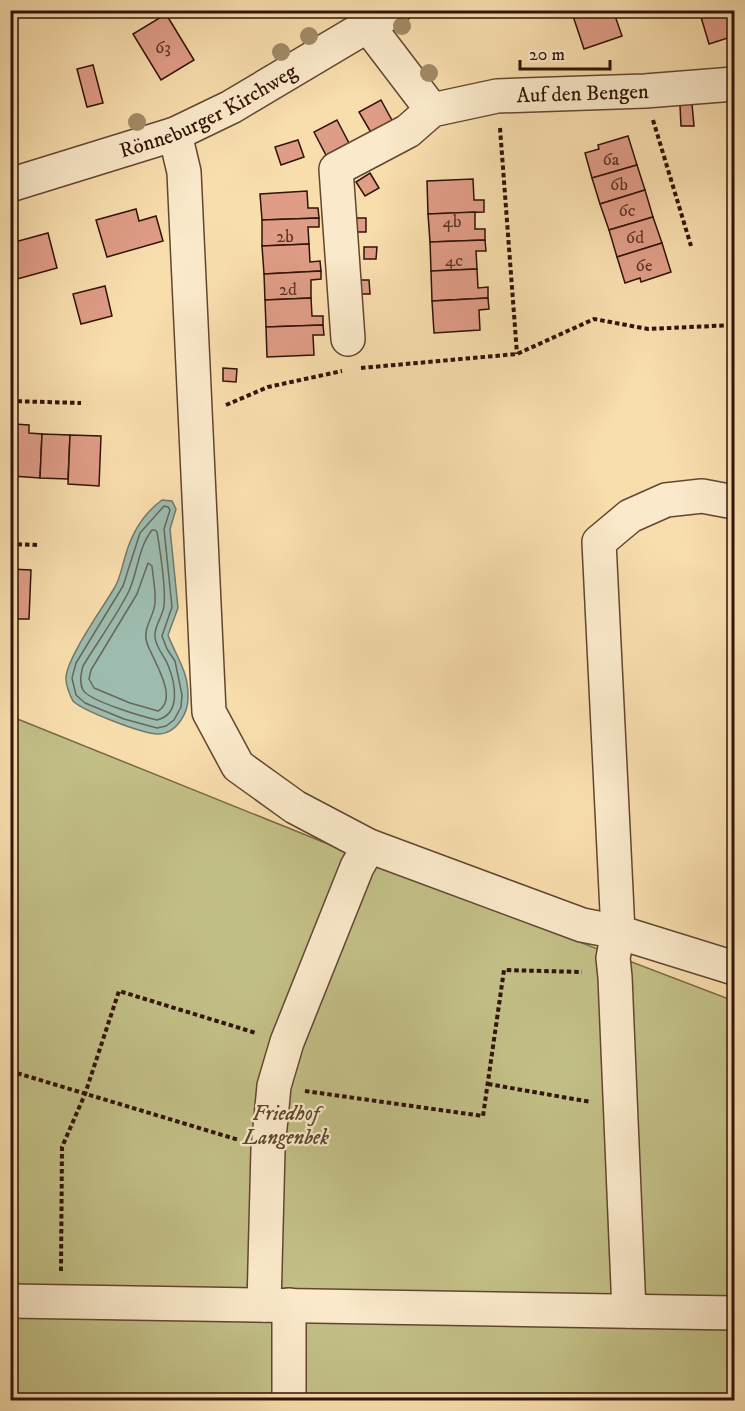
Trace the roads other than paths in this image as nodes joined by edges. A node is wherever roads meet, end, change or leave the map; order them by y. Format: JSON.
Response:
{"nodes":[{"id":1,"x":381,"y":18,"type":"edge"},
{"id":2,"x":735,"y":84,"type":"edge"},
{"id":3,"x":432,"y":110,"type":"junction"},
{"id":4,"x":175,"y":134,"type":"junction"},
{"id":5,"x":10,"y":185,"type":"edge"},
{"id":6,"x":348,"y":339,"type":"dead end"},
{"id":7,"x":735,"y":502,"type":"edge"},
{"id":8,"x":369,"y":846,"type":"junction"},
{"id":9,"x":618,"y":932,"type":"junction"},
{"id":10,"x":735,"y":968,"type":"edge"},
{"id":11,"x":10,"y":1300,"type":"edge"},
{"id":12,"x":277,"y":1305,"type":"junction"},
{"id":13,"x":629,"y":1311,"type":"junction"},
{"id":14,"x":735,"y":1313,"type":"edge"},
{"id":15,"x":289,"y":1401,"type":"edge"}],
"edges":[{"from":1,"to":3,"type":"street"},
{"from":1,"to":4,"type":"street","name":"Rönneburger Kirchweg"},
{"from":2,"to":3,"type":"street","name":"Auf den Bengen"},
{"from":3,"to":6,"type":"street","name":"Auf den Bengen"},
{"from":4,"to":5,"type":"street","name":"Rönneburger Kirchweg"},
{"from":4,"to":8,"type":"street"},
{"from":7,"to":9,"type":"street"},
{"from":8,"to":9,"type":"street"},
{"from":8,"to":12,"type":"street"},
{"from":9,"to":10,"type":"street"},
{"from":9,"to":13,"type":"street"},
{"from":11,"to":12,"type":"street"},
{"from":12,"to":13,"type":"street"},
{"from":12,"to":15,"type":"street"},
{"from":13,"to":14,"type":"street"}]}
